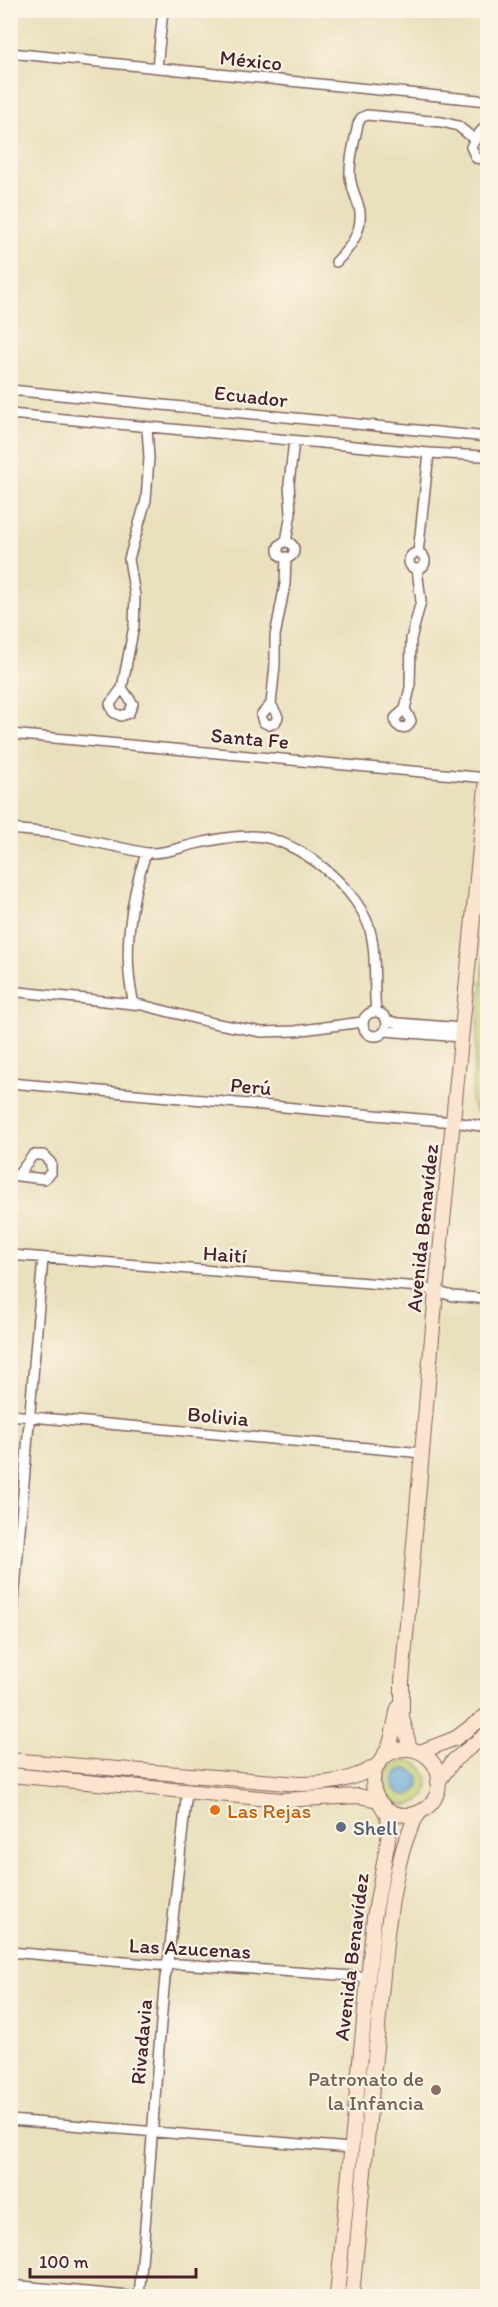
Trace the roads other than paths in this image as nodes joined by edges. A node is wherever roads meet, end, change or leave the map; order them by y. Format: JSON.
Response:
{"nodes":[{"id":1,"x":162,"y":10,"type":"edge"},
{"id":2,"x":10,"y":53,"type":"edge"},
{"id":3,"x":157,"y":68,"type":"junction"},
{"id":4,"x":488,"y":101,"type":"edge"},
{"id":5,"x":488,"y":123,"type":"edge"},
{"id":6,"x":480,"y":137,"type":"edge"},
{"id":7,"x":488,"y":160,"type":"edge"},
{"id":8,"x":336,"y":262,"type":"dead end"},
{"id":9,"x":10,"y":390,"type":"edge"},
{"id":10,"x":10,"y":414,"type":"edge"},
{"id":11,"x":147,"y":428,"type":"junction"},
{"id":12,"x":488,"y":437,"type":"edge"},
{"id":13,"x":294,"y":441,"type":"junction"},
{"id":14,"x":429,"y":453,"type":"junction"},
{"id":15,"x":488,"y":454,"type":"edge"},
{"id":16,"x":122,"y":688,"type":"dead end"},
{"id":17,"x":271,"y":704,"type":"dead end"},
{"id":18,"x":405,"y":709,"type":"dead end"},
{"id":19,"x":10,"y":734,"type":"edge"},
{"id":20,"x":487,"y":772,"type":"edge"},
{"id":21,"x":10,"y":829,"type":"edge"},
{"id":22,"x":146,"y":854,"type":"junction"},
{"id":23,"x":10,"y":991,"type":"edge"},
{"id":24,"x":134,"y":1004,"type":"junction"},
{"id":25,"x":376,"y":1012,"type":"junction"},
{"id":26,"x":386,"y":1020,"type":"junction"},
{"id":27,"x":363,"y":1022,"type":"junction"},
{"id":28,"x":385,"y":1031,"type":"junction"},
{"id":29,"x":461,"y":1033,"type":"junction"},
{"id":30,"x":10,"y":1083,"type":"edge"},
{"id":31,"x":454,"y":1122,"type":"junction"},
{"id":32,"x":488,"y":1127,"type":"edge"},
{"id":33,"x":10,"y":1255,"type":"edge"},
{"id":34,"x":43,"y":1258,"type":"junction"},
{"id":35,"x":436,"y":1292,"type":"junction"},
{"id":36,"x":488,"y":1299,"type":"edge"},
{"id":37,"x":10,"y":1415,"type":"edge"},
{"id":38,"x":31,"y":1416,"type":"junction"},
{"id":39,"x":423,"y":1453,"type":"junction"},
{"id":40,"x":13,"y":1585,"type":"edge"},
{"id":41,"x":10,"y":1648,"type":"edge"},
{"id":42,"x":401,"y":1694,"type":"junction"},
{"id":43,"x":488,"y":1714,"type":"edge"},
{"id":44,"x":488,"y":1733,"type":"edge"},
{"id":45,"x":415,"y":1750,"type":"junction"},
{"id":46,"x":10,"y":1760,"type":"edge"},
{"id":47,"x":380,"y":1762,"type":"junction"},
{"id":48,"x":10,"y":1775,"type":"edge"},
{"id":49,"x":438,"y":1782,"type":"junction"},
{"id":50,"x":188,"y":1791,"type":"junction"},
{"id":51,"x":380,"y":1802,"type":"junction"},
{"id":52,"x":421,"y":1811,"type":"junction"},
{"id":53,"x":10,"y":1952,"type":"edge"},
{"id":54,"x":168,"y":1965,"type":"junction"},
{"id":55,"x":368,"y":1977,"type":"junction"},
{"id":56,"x":10,"y":2120,"type":"edge"},
{"id":57,"x":152,"y":2133,"type":"junction"},
{"id":58,"x":350,"y":2148,"type":"junction"},
{"id":59,"x":10,"y":2284,"type":"edge"},
{"id":60,"x":129,"y":2296,"type":"edge"},
{"id":61,"x":139,"y":2296,"type":"edge"},
{"id":62,"x":337,"y":2296,"type":"edge"},
{"id":63,"x":352,"y":2296,"type":"edge"}],
"edges":[{"from":1,"to":3,"type":"street"},
{"from":2,"to":3,"type":"street","name":"México"},
{"from":3,"to":4,"type":"street","name":"México"},
{"from":5,"to":6,"type":"street"},
{"from":6,"to":7,"type":"street"},
{"from":6,"to":8,"type":"street"},
{"from":9,"to":12,"type":"street","name":"Ecuador"},
{"from":10,"to":11,"type":"street"},
{"from":11,"to":13,"type":"street"},
{"from":11,"to":16,"type":"street"},
{"from":13,"to":14,"type":"street"},
{"from":13,"to":17,"type":"street"},
{"from":14,"to":15,"type":"street"},
{"from":14,"to":18,"type":"street"},
{"from":19,"to":20,"type":"street","name":"Santa Fe"},
{"from":20,"to":29,"type":"main road","name":"Avenida Benavídez"},
{"from":21,"to":22,"type":"street"},
{"from":22,"to":24,"type":"street"},
{"from":22,"to":25,"type":"street"},
{"from":23,"to":24,"type":"street"},
{"from":24,"to":27,"type":"street"},
{"from":25,"to":26,"type":"street"},
{"from":25,"to":27,"type":"street"},
{"from":26,"to":28,"type":"street"},
{"from":26,"to":29,"type":"street"},
{"from":27,"to":28,"type":"street"},
{"from":28,"to":29,"type":"street"},
{"from":29,"to":31,"type":"main road","name":"Avenida Benavídez"},
{"from":30,"to":31,"type":"street","name":"Perú"},
{"from":31,"to":32,"type":"street","name":"Perú"},
{"from":31,"to":35,"type":"main road","name":"Avenida Benavídez"},
{"from":33,"to":34,"type":"street","name":"Haití"},
{"from":34,"to":35,"type":"street","name":"Haití"},
{"from":34,"to":38,"type":"street"},
{"from":35,"to":36,"type":"street","name":"Haití"},
{"from":35,"to":39,"type":"main road","name":"Avenida Benavídez"},
{"from":37,"to":38,"type":"street","name":"Bolivia"},
{"from":38,"to":39,"type":"street","name":"Bolivia"},
{"from":38,"to":40,"type":"street"},
{"from":39,"to":42,"type":"main road","name":"Avenida Benavídez"},
{"from":40,"to":41,"type":"street"},
{"from":42,"to":45,"type":"main road","name":"Avenida Benavídez"},
{"from":42,"to":47,"type":"main road","name":"Avenida Benavídez"},
{"from":43,"to":45,"type":"main road"},
{"from":44,"to":49,"type":"main road"},
{"from":45,"to":47,"type":"main road"},
{"from":45,"to":49,"type":"main road"},
{"from":46,"to":47,"type":"main road"},
{"from":47,"to":51,"type":"main road"},
{"from":48,"to":50,"type":"main road"},
{"from":49,"to":52,"type":"main road"},
{"from":50,"to":51,"type":"main road"},
{"from":50,"to":54,"type":"street","name":"Rivadavia"},
{"from":51,"to":52,"type":"main road"},
{"from":51,"to":55,"type":"main road","name":"Avenida Benavídez"},
{"from":52,"to":63,"type":"main road","name":"Avenida Benavídez"},
{"from":53,"to":54,"type":"street","name":"Las Azucenas"},
{"from":54,"to":55,"type":"street","name":"Las Azucenas"},
{"from":54,"to":57,"type":"street","name":"Rivadavia"},
{"from":55,"to":58,"type":"main road","name":"Avenida Benavídez"},
{"from":56,"to":57,"type":"street"},
{"from":57,"to":58,"type":"street"},
{"from":57,"to":61,"type":"street","name":"Rivadavia"},
{"from":58,"to":62,"type":"main road","name":"Avenida Benavídez"},
{"from":59,"to":60,"type":"street"}]}
